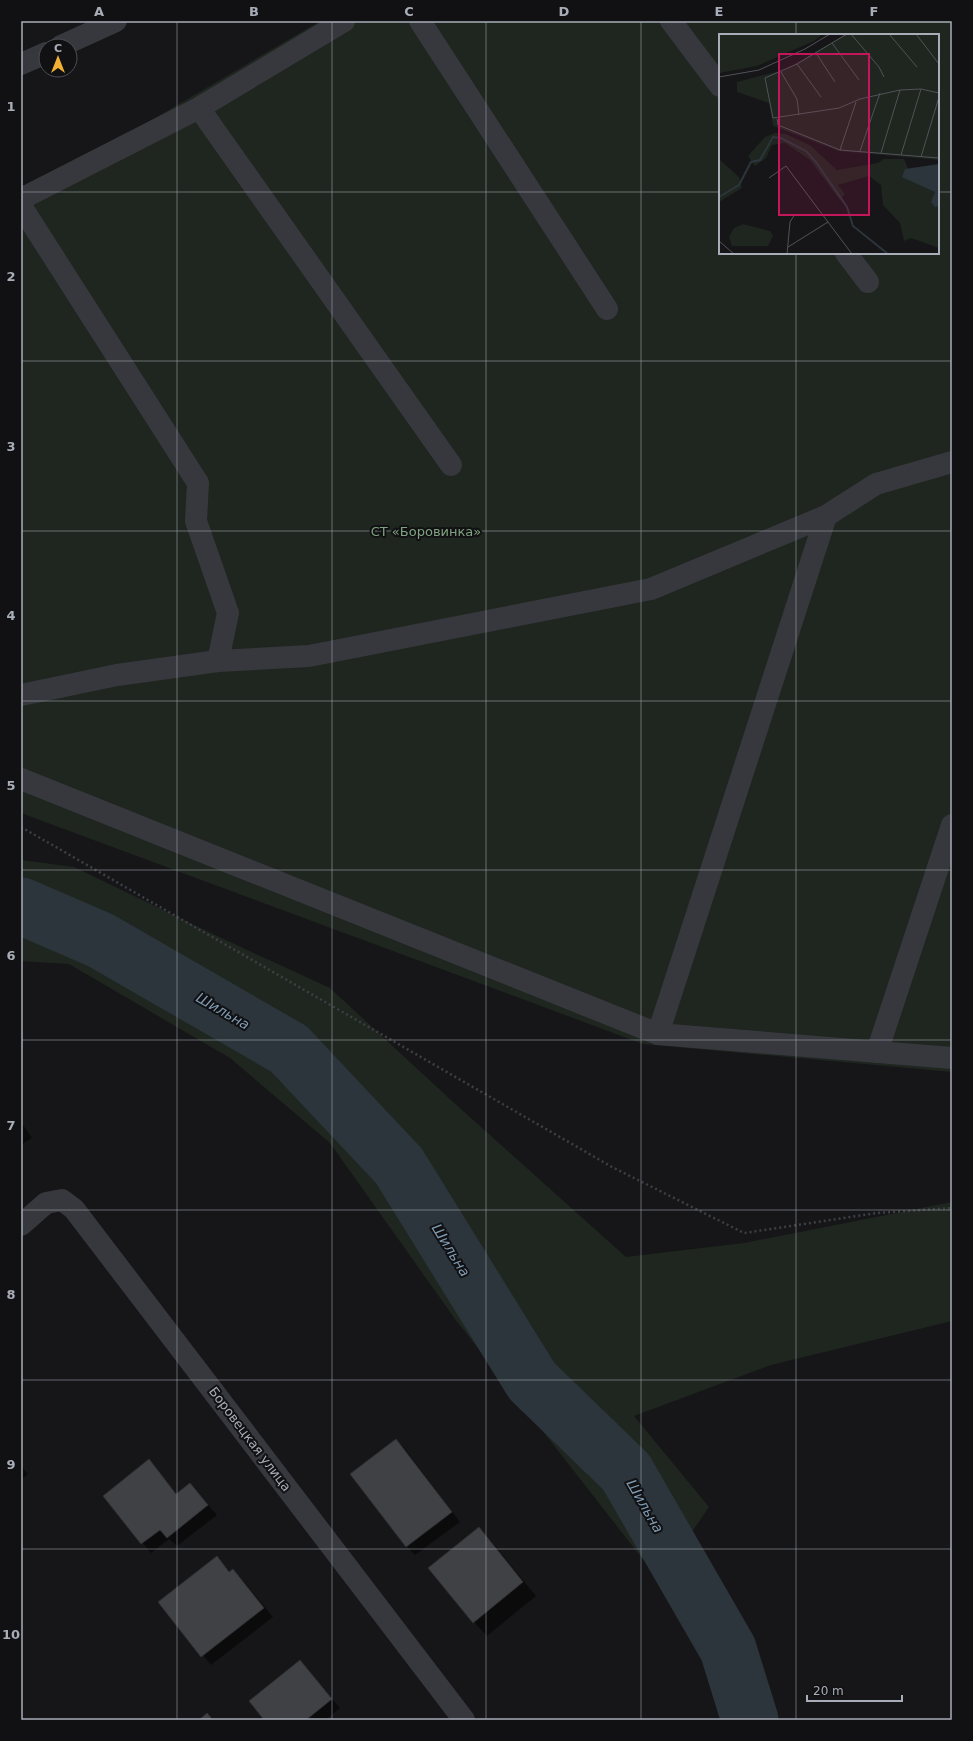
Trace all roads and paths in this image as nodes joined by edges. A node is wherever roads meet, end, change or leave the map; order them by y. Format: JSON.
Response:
{"nodes":[{"id":1,"x":116,"y":21,"type":"edge"},
{"id":2,"x":344,"y":21,"type":"edge"},
{"id":3,"x":420,"y":21,"type":"edge"},
{"id":4,"x":671,"y":21,"type":"edge"},
{"id":5,"x":78,"y":38,"type":"edge"},
{"id":6,"x":38,"y":57,"type":"edge"},
{"id":7,"x":21,"y":64,"type":"edge"},
{"id":8,"x":719,"y":85,"type":"edge"},
{"id":9,"x":199,"y":108,"type":"junction"},
{"id":10,"x":21,"y":199,"type":"edge"},
{"id":11,"x":21,"y":206,"type":"edge"},
{"id":12,"x":847,"y":254,"type":"edge"},
{"id":13,"x":868,"y":282,"type":"dead end"},
{"id":14,"x":607,"y":309,"type":"dead end"},
{"id":15,"x":952,"y":462,"type":"edge"},
{"id":16,"x":451,"y":465,"type":"dead end"},
{"id":17,"x":826,"y":516,"type":"junction"},
{"id":18,"x":218,"y":661,"type":"junction"},
{"id":19,"x":21,"y":695,"type":"edge"},
{"id":20,"x":21,"y":780,"type":"edge"},
{"id":21,"x":952,"y":826,"type":"edge"},
{"id":22,"x":21,"y":827,"type":"edge"},
{"id":23,"x":658,"y":1034,"type":"junction"},
{"id":24,"x":877,"y":1052,"type":"junction"},
{"id":25,"x":952,"y":1058,"type":"edge"},
{"id":26,"x":952,"y":1208,"type":"edge"},
{"id":27,"x":21,"y":1225,"type":"edge"},
{"id":28,"x":464,"y":1720,"type":"edge"}],
"edges":[{"from":1,"to":5,"type":"street"},
{"from":2,"to":9,"type":"street"},
{"from":3,"to":14,"type":"street"},
{"from":4,"to":8,"type":"street"},
{"from":6,"to":7,"type":"street"},
{"from":9,"to":10,"type":"street"},
{"from":9,"to":16,"type":"street"},
{"from":11,"to":18,"type":"street"},
{"from":12,"to":13,"type":"street"},
{"from":15,"to":17,"type":"street"},
{"from":17,"to":18,"type":"street"},
{"from":17,"to":23,"type":"street"},
{"from":18,"to":19,"type":"street"},
{"from":20,"to":23,"type":"street"},
{"from":21,"to":24,"type":"street"},
{"from":22,"to":26,"type":"path"},
{"from":23,"to":24,"type":"street"},
{"from":24,"to":25,"type":"street"},
{"from":27,"to":28,"type":"street","name":"Боровецкая улица"}]}
